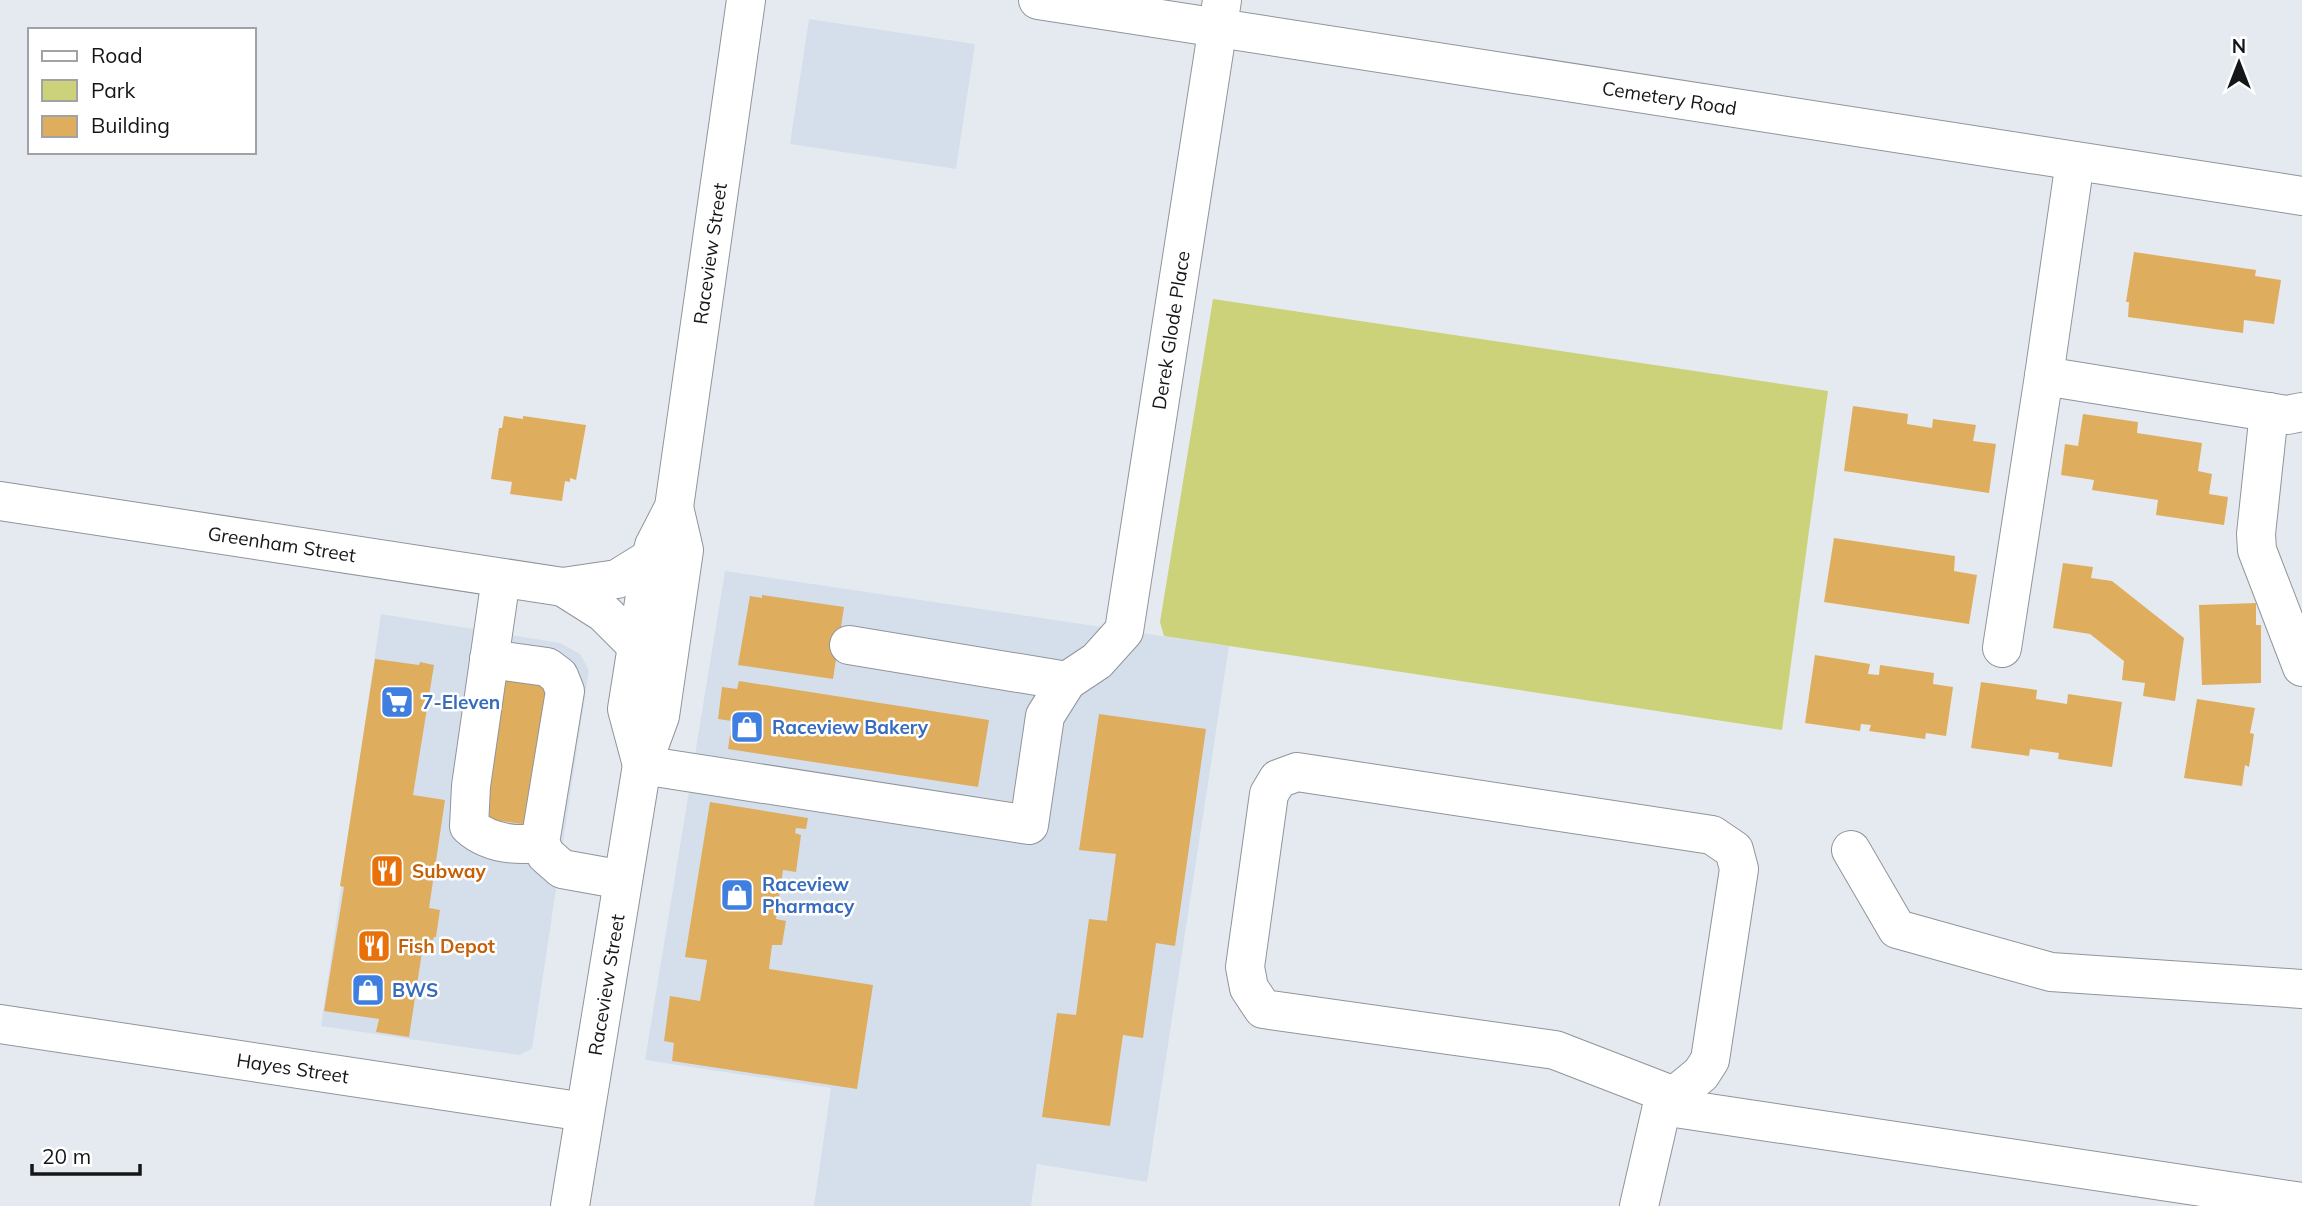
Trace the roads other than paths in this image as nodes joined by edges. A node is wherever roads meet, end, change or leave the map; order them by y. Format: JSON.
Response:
{"nodes":[{"id":1,"x":746,"y":0,"type":"edge"},
{"id":2,"x":1038,"y":0,"type":"edge"},
{"id":3,"x":1220,"y":15,"type":"edge"},
{"id":4,"x":2075,"y":161,"type":"junction"},
{"id":5,"x":2302,"y":197,"type":"edge"},
{"id":6,"x":2044,"y":376,"type":"junction"},
{"id":7,"x":2285,"y":412,"type":"edge"},
{"id":8,"x":0,"y":501,"type":"edge"},
{"id":9,"x":674,"y":507,"type":"junction"},
{"id":10,"x":651,"y":558,"type":"junction"},
{"id":11,"x":501,"y":578,"type":"junction"},
{"id":12,"x":563,"y":587,"type":"junction"},
{"id":13,"x":636,"y":645,"type":"junction"},
{"id":14,"x":849,"y":645,"type":"dead end"},
{"id":15,"x":2002,"y":648,"type":"dead end"},
{"id":16,"x":489,"y":659,"type":"junction"},
{"id":17,"x":2302,"y":667,"type":"edge"},
{"id":18,"x":1068,"y":681,"type":"junction"},
{"id":19,"x":642,"y":765,"type":"junction"},
{"id":20,"x":540,"y":843,"type":"junction"},
{"id":21,"x":1851,"y":850,"type":"dead end"},
{"id":22,"x":623,"y":880,"type":"junction"},
{"id":23,"x":2302,"y":989,"type":"edge"},
{"id":24,"x":0,"y":1024,"type":"edge"},
{"id":25,"x":1668,"y":1101,"type":"junction"},
{"id":26,"x":585,"y":1112,"type":"junction"},
{"id":27,"x":2302,"y":1202,"type":"edge"},
{"id":28,"x":570,"y":1206,"type":"edge"},
{"id":29,"x":1639,"y":1206,"type":"edge"}],
"edges":[{"from":1,"to":9,"type":"street","name":"Raceview Street"},
{"from":2,"to":3,"type":"street","name":"Cemetery Road"},
{"from":3,"to":4,"type":"street","name":"Cemetery Road"},
{"from":3,"to":18,"type":"street","name":"Derek Glode Place"},
{"from":4,"to":5,"type":"street","name":"Cemetery Road"},
{"from":4,"to":6,"type":"street"},
{"from":6,"to":7,"type":"street"},
{"from":6,"to":15,"type":"street"},
{"from":7,"to":17,"type":"street"},
{"from":8,"to":11,"type":"street","name":"Greenham Street"},
{"from":9,"to":10,"type":"street","name":"Raceview Street"},
{"from":9,"to":19,"type":"street","name":"Raceview Street"},
{"from":10,"to":12,"type":"street","name":"Greenham Street"},
{"from":10,"to":13,"type":"street","name":"Raceview Street"},
{"from":11,"to":12,"type":"street","name":"Greenham Street"},
{"from":11,"to":16,"type":"street"},
{"from":12,"to":13,"type":"street","name":"Greenham Street"},
{"from":13,"to":19,"type":"street","name":"Raceview Street"},
{"from":14,"to":18,"type":"street"},
{"from":16,"to":20,"type":"street"},
{"from":16,"to":20,"type":"street"},
{"from":18,"to":19,"type":"street"},
{"from":19,"to":22,"type":"street","name":"Raceview Street"},
{"from":20,"to":22,"type":"street"},
{"from":21,"to":23,"type":"street"},
{"from":22,"to":26,"type":"street","name":"Raceview Street"},
{"from":24,"to":26,"type":"street","name":"Hayes Street"},
{"from":25,"to":25,"type":"street"},
{"from":25,"to":27,"type":"street"},
{"from":25,"to":29,"type":"street"},
{"from":26,"to":28,"type":"street","name":"Raceview Street"}]}
